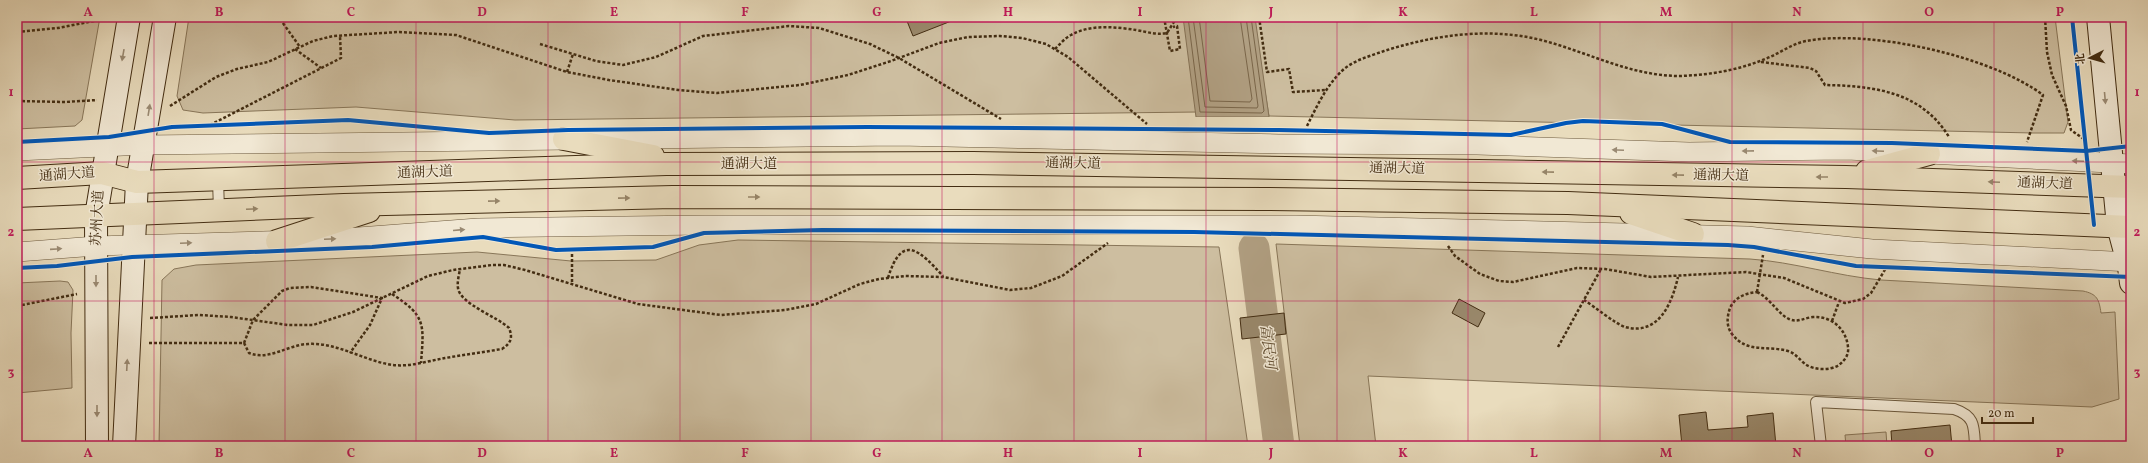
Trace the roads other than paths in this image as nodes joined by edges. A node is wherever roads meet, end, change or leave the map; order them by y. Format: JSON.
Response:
{"nodes":[{"id":1,"x":129,"y":17,"type":"edge"},
{"id":2,"x":165,"y":17,"type":"edge"},
{"id":3,"x":2098,"y":17,"type":"edge"},
{"id":4,"x":564,"y":139,"type":"junction"},
{"id":5,"x":144,"y":145,"type":"junction"},
{"id":6,"x":107,"y":146,"type":"junction"},
{"id":7,"x":17,"y":151,"type":"edge"},
{"id":8,"x":1929,"y":154,"type":"junction"},
{"id":9,"x":2121,"y":163,"type":"edge"},
{"id":10,"x":696,"y":164,"type":"junction"},
{"id":11,"x":102,"y":173,"type":"junction"},
{"id":12,"x":1846,"y":177,"type":"junction"},
{"id":13,"x":17,"y":178,"type":"edge"},
{"id":14,"x":218,"y":180,"type":"junction"},
{"id":15,"x":137,"y":182,"type":"junction"},
{"id":16,"x":2122,"y":186,"type":"edge"},
{"id":17,"x":392,"y":204,"type":"junction"},
{"id":18,"x":1609,"y":205,"type":"junction"},
{"id":19,"x":219,"y":210,"type":"junction"},
{"id":20,"x":134,"y":214,"type":"junction"},
{"id":21,"x":96,"y":216,"type":"junction"},
{"id":22,"x":17,"y":219,"type":"edge"},
{"id":23,"x":2124,"y":226,"type":"edge"},
{"id":24,"x":1693,"y":234,"type":"junction"},
{"id":25,"x":277,"y":241,"type":"junction"},
{"id":26,"x":132,"y":245,"type":"junction"},
{"id":27,"x":96,"y":246,"type":"junction"},
{"id":28,"x":17,"y":252,"type":"edge"},
{"id":29,"x":2129,"y":262,"type":"edge"},
{"id":30,"x":2131,"y":283,"type":"edge"},
{"id":31,"x":97,"y":446,"type":"edge"},
{"id":32,"x":124,"y":446,"type":"edge"},
{"id":33,"x":1821,"y":446,"type":"edge"},
{"id":34,"x":1975,"y":446,"type":"edge"}],
"edges":[{"from":1,"to":6,"type":"street","name":"苏州大道","one_way":true},
{"from":5,"to":2,"type":"street","one_way":true},
{"from":3,"to":9,"type":"street","one_way":true},
{"from":4,"to":5,"type":"street"},
{"from":8,"to":4,"type":"street","one_way":true},
{"from":4,"to":10,"type":"main road"},
{"from":5,"to":6,"type":"street"},
{"from":5,"to":15,"type":"street"},
{"from":6,"to":7,"type":"street"},
{"from":6,"to":11,"type":"street","name":"苏州大道"},
{"from":9,"to":8,"type":"street","one_way":true},
{"from":8,"to":12,"type":"main road"},
{"from":9,"to":16,"type":"street"},
{"from":12,"to":10,"type":"main road","name":"通湖大道","one_way":true},
{"from":10,"to":14,"type":"main road","name":"通湖大道"},
{"from":11,"to":13,"type":"main road","name":"通湖大道"},
{"from":11,"to":15,"type":"main road","name":"通湖大道"},
{"from":11,"to":21,"type":"street","name":"苏州大道"},
{"from":16,"to":12,"type":"main road","name":"通湖大道","one_way":true},
{"from":14,"to":15,"type":"main road","name":"通湖大道"},
{"from":14,"to":19,"type":"lane"},
{"from":15,"to":20,"type":"street"},
{"from":16,"to":23,"type":"street"},
{"from":17,"to":18,"type":"main road","name":"通湖大道","one_way":true},
{"from":19,"to":17,"type":"main road","name":"通湖大道","one_way":true},
{"from":17,"to":25,"type":"main road"},
{"from":18,"to":23,"type":"main road","name":"通湖大道"},
{"from":18,"to":24,"type":"main road"},
{"from":19,"to":20,"type":"main road","name":"通湖大道"},
{"from":20,"to":21,"type":"main road","name":"通湖大道"},
{"from":20,"to":26,"type":"street"},
{"from":21,"to":22,"type":"main road","name":"通湖大道"},
{"from":21,"to":27,"type":"street","name":"苏州大道"},
{"from":23,"to":29,"type":"street"},
{"from":25,"to":24,"type":"street","one_way":true},
{"from":24,"to":29,"type":"street"},
{"from":26,"to":25,"type":"street","one_way":true},
{"from":26,"to":27,"type":"street"},
{"from":32,"to":26,"type":"street","one_way":true},
{"from":28,"to":27,"type":"street","one_way":true},
{"from":27,"to":31,"type":"street","name":"苏州大道","one_way":true},
{"from":29,"to":30,"type":"street"},
{"from":33,"to":34,"type":"lane"}]}
